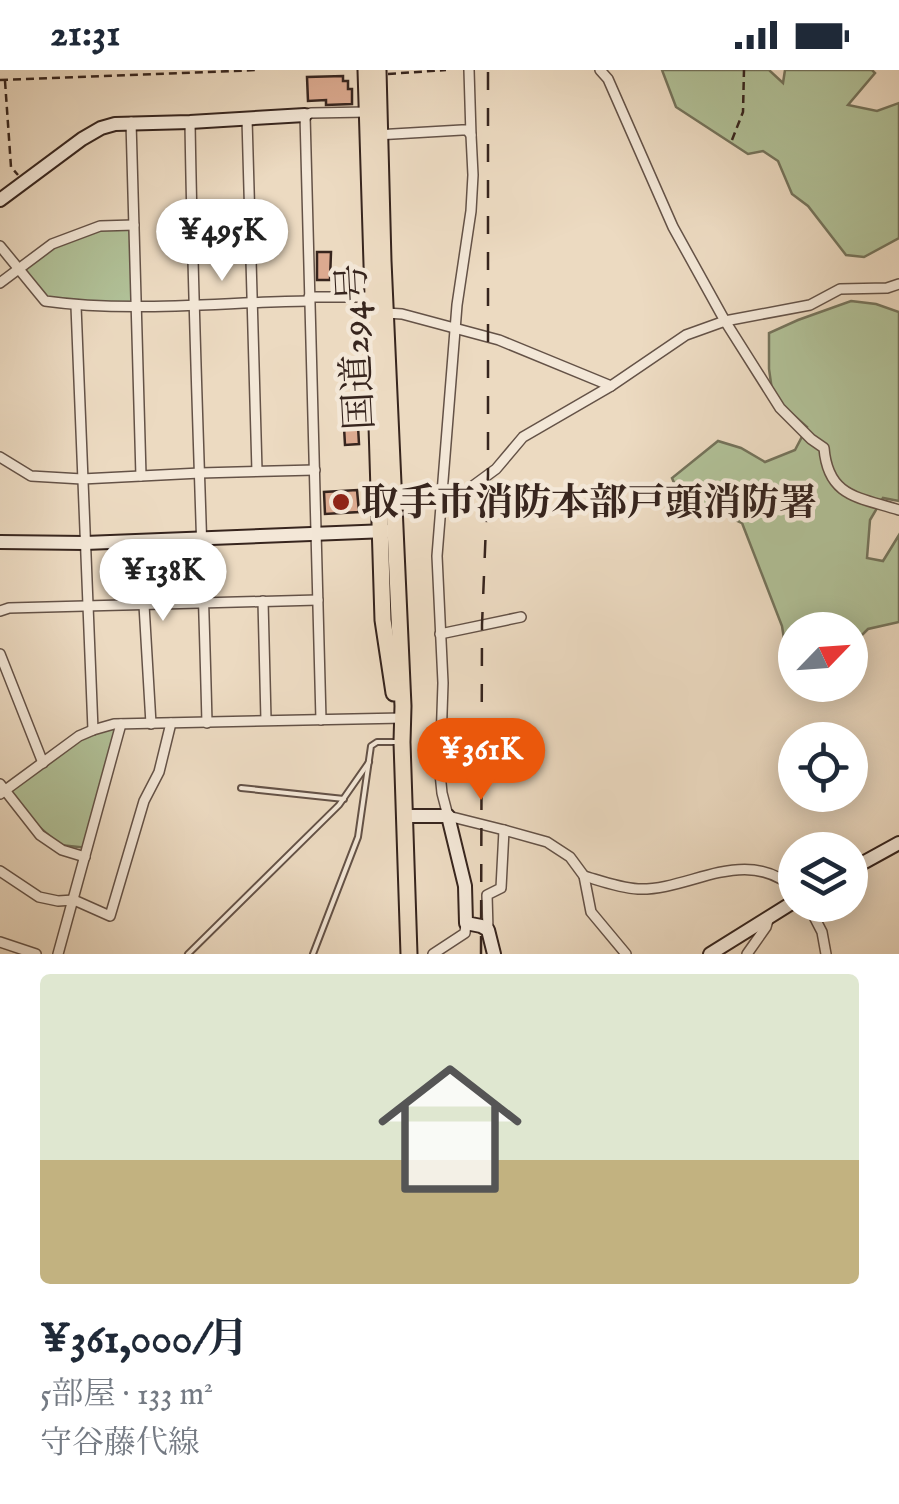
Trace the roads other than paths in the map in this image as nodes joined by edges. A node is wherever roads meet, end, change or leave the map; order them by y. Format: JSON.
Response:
{"nodes":[{"id":1,"x":366,"y":70,"type":"edge"},
{"id":2,"x":468,"y":70,"type":"edge"},
{"id":3,"x":600,"y":70,"type":"edge"},
{"id":4,"x":382,"y":72,"type":"edge"},
{"id":5,"x":367,"y":112,"type":"junction"},
{"id":6,"x":304,"y":115,"type":"junction"},
{"id":7,"x":246,"y":119,"type":"junction"},
{"id":8,"x":132,"y":122,"type":"junction"},
{"id":9,"x":190,"y":122,"type":"junction"},
{"id":10,"x":374,"y":134,"type":"junction"},
{"id":11,"x":471,"y":135,"type":"junction"},
{"id":12,"x":0,"y":200,"type":"edge"},
{"id":13,"x":134,"y":225,"type":"junction"},
{"id":14,"x":0,"y":246,"type":"edge"},
{"id":15,"x":18,"y":269,"type":"junction"},
{"id":16,"x":0,"y":283,"type":"edge"},
{"id":17,"x":899,"y":284,"type":"edge"},
{"id":18,"x":373,"y":298,"type":"junction"},
{"id":19,"x":310,"y":299,"type":"junction"},
{"id":20,"x":253,"y":302,"type":"junction"},
{"id":21,"x":192,"y":304,"type":"junction"},
{"id":22,"x":76,"y":306,"type":"junction"},
{"id":23,"x":137,"y":306,"type":"junction"},
{"id":24,"x":386,"y":313,"type":"junction"},
{"id":25,"x":726,"y":321,"type":"junction"},
{"id":26,"x":455,"y":328,"type":"junction"},
{"id":27,"x":611,"y":386,"type":"junction"},
{"id":28,"x":0,"y":457,"type":"edge"},
{"id":29,"x":314,"y":470,"type":"junction"},
{"id":30,"x":257,"y":472,"type":"junction"},
{"id":31,"x":200,"y":473,"type":"junction"},
{"id":32,"x":141,"y":476,"type":"junction"},
{"id":33,"x":82,"y":479,"type":"junction"},
{"id":34,"x":441,"y":502,"type":"junction"},
{"id":35,"x":899,"y":510,"type":"edge"},
{"id":36,"x":387,"y":531,"type":"junction"},
{"id":37,"x":316,"y":534,"type":"junction"},
{"id":38,"x":202,"y":538,"type":"junction"},
{"id":39,"x":0,"y":542,"type":"edge"},
{"id":40,"x":85,"y":543,"type":"junction"},
{"id":41,"x":318,"y":600,"type":"junction"},
{"id":42,"x":263,"y":602,"type":"junction"},
{"id":43,"x":204,"y":604,"type":"junction"},
{"id":44,"x":144,"y":605,"type":"junction"},
{"id":45,"x":88,"y":606,"type":"junction"},
{"id":46,"x":0,"y":610,"type":"edge"},
{"id":47,"x":521,"y":617,"type":"dead end"},
{"id":48,"x":440,"y":634,"type":"junction"},
{"id":49,"x":0,"y":654,"type":"edge"},
{"id":50,"x":400,"y":718,"type":"junction"},
{"id":51,"x":266,"y":720,"type":"junction"},
{"id":52,"x":321,"y":720,"type":"junction"},
{"id":53,"x":208,"y":723,"type":"junction"},
{"id":54,"x":121,"y":724,"type":"junction"},
{"id":55,"x":151,"y":724,"type":"junction"},
{"id":56,"x":171,"y":724,"type":"junction"},
{"id":57,"x":93,"y":730,"type":"junction"},
{"id":58,"x":402,"y":742,"type":"junction"},
{"id":59,"x":369,"y":762,"type":"junction"},
{"id":60,"x":43,"y":763,"type":"junction"},
{"id":61,"x":241,"y":788,"type":"dead end"},
{"id":62,"x":2,"y":790,"type":"edge"},
{"id":63,"x":344,"y":800,"type":"junction"},
{"id":64,"x":404,"y":816,"type":"junction"},
{"id":65,"x":448,"y":816,"type":"junction"},
{"id":66,"x":504,"y":830,"type":"junction"},
{"id":67,"x":899,"y":843,"type":"edge"},
{"id":68,"x":85,"y":857,"type":"junction"},
{"id":69,"x":868,"y":860,"type":"edge"},
{"id":70,"x":0,"y":871,"type":"edge"},
{"id":71,"x":584,"y":876,"type":"junction"},
{"id":72,"x":778,"y":878,"type":"edge"},
{"id":73,"x":74,"y":900,"type":"junction"},
{"id":74,"x":778,"y":912,"type":"edge"},
{"id":75,"x":769,"y":918,"type":"junction"},
{"id":76,"x":817,"y":922,"type":"edge"},
{"id":77,"x":466,"y":923,"type":"junction"},
{"id":78,"x":488,"y":930,"type":"junction"},
{"id":79,"x":0,"y":942,"type":"edge"},
{"id":80,"x":36,"y":954,"type":"edge"},
{"id":81,"x":58,"y":954,"type":"edge"},
{"id":82,"x":188,"y":954,"type":"edge"},
{"id":83,"x":313,"y":954,"type":"edge"},
{"id":84,"x":410,"y":954,"type":"edge"},
{"id":85,"x":433,"y":954,"type":"edge"},
{"id":86,"x":494,"y":954,"type":"edge"},
{"id":87,"x":626,"y":954,"type":"edge"},
{"id":88,"x":710,"y":954,"type":"edge"},
{"id":89,"x":748,"y":954,"type":"edge"},
{"id":90,"x":826,"y":954,"type":"edge"}],
"edges":[{"from":1,"to":5,"type":"highway","name":"国道294号"},
{"from":2,"to":11,"type":"street"},
{"from":3,"to":25,"type":"street"},
{"from":4,"to":10,"type":"highway","name":"国道294号"},
{"from":5,"to":6,"type":"street"},
{"from":5,"to":10,"type":"highway","name":"国道294号"},
{"from":6,"to":7,"type":"street"},
{"from":6,"to":19,"type":"street"},
{"from":7,"to":9,"type":"street"},
{"from":7,"to":20,"type":"street"},
{"from":8,"to":9,"type":"street"},
{"from":8,"to":12,"type":"street"},
{"from":8,"to":13,"type":"street"},
{"from":9,"to":21,"type":"street"},
{"from":10,"to":11,"type":"street"},
{"from":10,"to":18,"type":"highway","name":"国道294号"},
{"from":10,"to":24,"type":"highway","name":"国道294号"},
{"from":11,"to":26,"type":"street"},
{"from":13,"to":15,"type":"street"},
{"from":13,"to":23,"type":"street"},
{"from":14,"to":15,"type":"street"},
{"from":15,"to":16,"type":"street"},
{"from":15,"to":22,"type":"street"},
{"from":17,"to":25,"type":"street"},
{"from":18,"to":19,"type":"street"},
{"from":18,"to":36,"type":"highway","name":"国道294号"},
{"from":19,"to":20,"type":"street"},
{"from":19,"to":29,"type":"street"},
{"from":20,"to":21,"type":"street"},
{"from":20,"to":30,"type":"street"},
{"from":21,"to":23,"type":"street"},
{"from":21,"to":31,"type":"street"},
{"from":22,"to":23,"type":"street"},
{"from":22,"to":33,"type":"street"},
{"from":23,"to":32,"type":"street"},
{"from":24,"to":26,"type":"street"},
{"from":24,"to":36,"type":"highway","name":"国道294号"},
{"from":25,"to":27,"type":"street"},
{"from":25,"to":35,"type":"street"},
{"from":26,"to":27,"type":"street"},
{"from":26,"to":34,"type":"street"},
{"from":27,"to":34,"type":"street"},
{"from":28,"to":33,"type":"street"},
{"from":29,"to":30,"type":"street"},
{"from":29,"to":37,"type":"street"},
{"from":30,"to":31,"type":"street"},
{"from":31,"to":32,"type":"street"},
{"from":31,"to":38,"type":"street"},
{"from":32,"to":33,"type":"street"},
{"from":33,"to":40,"type":"street"},
{"from":34,"to":48,"type":"street"},
{"from":36,"to":37,"type":"street"},
{"from":36,"to":50,"type":"highway","name":"国道294号"},
{"from":37,"to":38,"type":"street"},
{"from":37,"to":41,"type":"street"},
{"from":38,"to":40,"type":"street"},
{"from":38,"to":43,"type":"street"},
{"from":39,"to":40,"type":"street"},
{"from":40,"to":45,"type":"street"},
{"from":41,"to":42,"type":"street"},
{"from":41,"to":52,"type":"street"},
{"from":42,"to":43,"type":"street"},
{"from":42,"to":51,"type":"street"},
{"from":43,"to":44,"type":"street"},
{"from":43,"to":53,"type":"street"},
{"from":44,"to":45,"type":"street"},
{"from":44,"to":55,"type":"street"},
{"from":45,"to":46,"type":"street"},
{"from":45,"to":57,"type":"street"},
{"from":47,"to":48,"type":"street"},
{"from":48,"to":65,"type":"street"},
{"from":49,"to":60,"type":"street"},
{"from":50,"to":52,"type":"street"},
{"from":50,"to":58,"type":"highway","name":"国道294号"},
{"from":51,"to":52,"type":"street"},
{"from":51,"to":53,"type":"street"},
{"from":53,"to":56,"type":"street"},
{"from":54,"to":55,"type":"street"},
{"from":54,"to":57,"type":"street"},
{"from":54,"to":68,"type":"street"},
{"from":55,"to":56,"type":"street"},
{"from":56,"to":73,"type":"street"},
{"from":57,"to":60,"type":"street"},
{"from":58,"to":59,"type":"lane"},
{"from":58,"to":64,"type":"highway","name":"国道294号"},
{"from":59,"to":63,"type":"lane"},
{"from":59,"to":83,"type":"lane"},
{"from":60,"to":62,"type":"street"},
{"from":61,"to":63,"type":"lane"},
{"from":62,"to":68,"type":"street"},
{"from":63,"to":82,"type":"lane"},
{"from":64,"to":65,"type":"street"},
{"from":64,"to":84,"type":"highway","name":"国道294号"},
{"from":65,"to":66,"type":"street"},
{"from":65,"to":77,"type":"street"},
{"from":66,"to":71,"type":"street"},
{"from":66,"to":78,"type":"street"},
{"from":67,"to":69,"type":"street"},
{"from":68,"to":73,"type":"street"},
{"from":70,"to":73,"type":"street"},
{"from":71,"to":72,"type":"street"},
{"from":71,"to":87,"type":"street"},
{"from":73,"to":81,"type":"street"},
{"from":74,"to":75,"type":"street"},
{"from":75,"to":88,"type":"street"},
{"from":75,"to":89,"type":"street"},
{"from":76,"to":90,"type":"street"},
{"from":77,"to":78,"type":"street"},
{"from":77,"to":85,"type":"street"},
{"from":78,"to":86,"type":"street"},
{"from":79,"to":80,"type":"street"}]}
